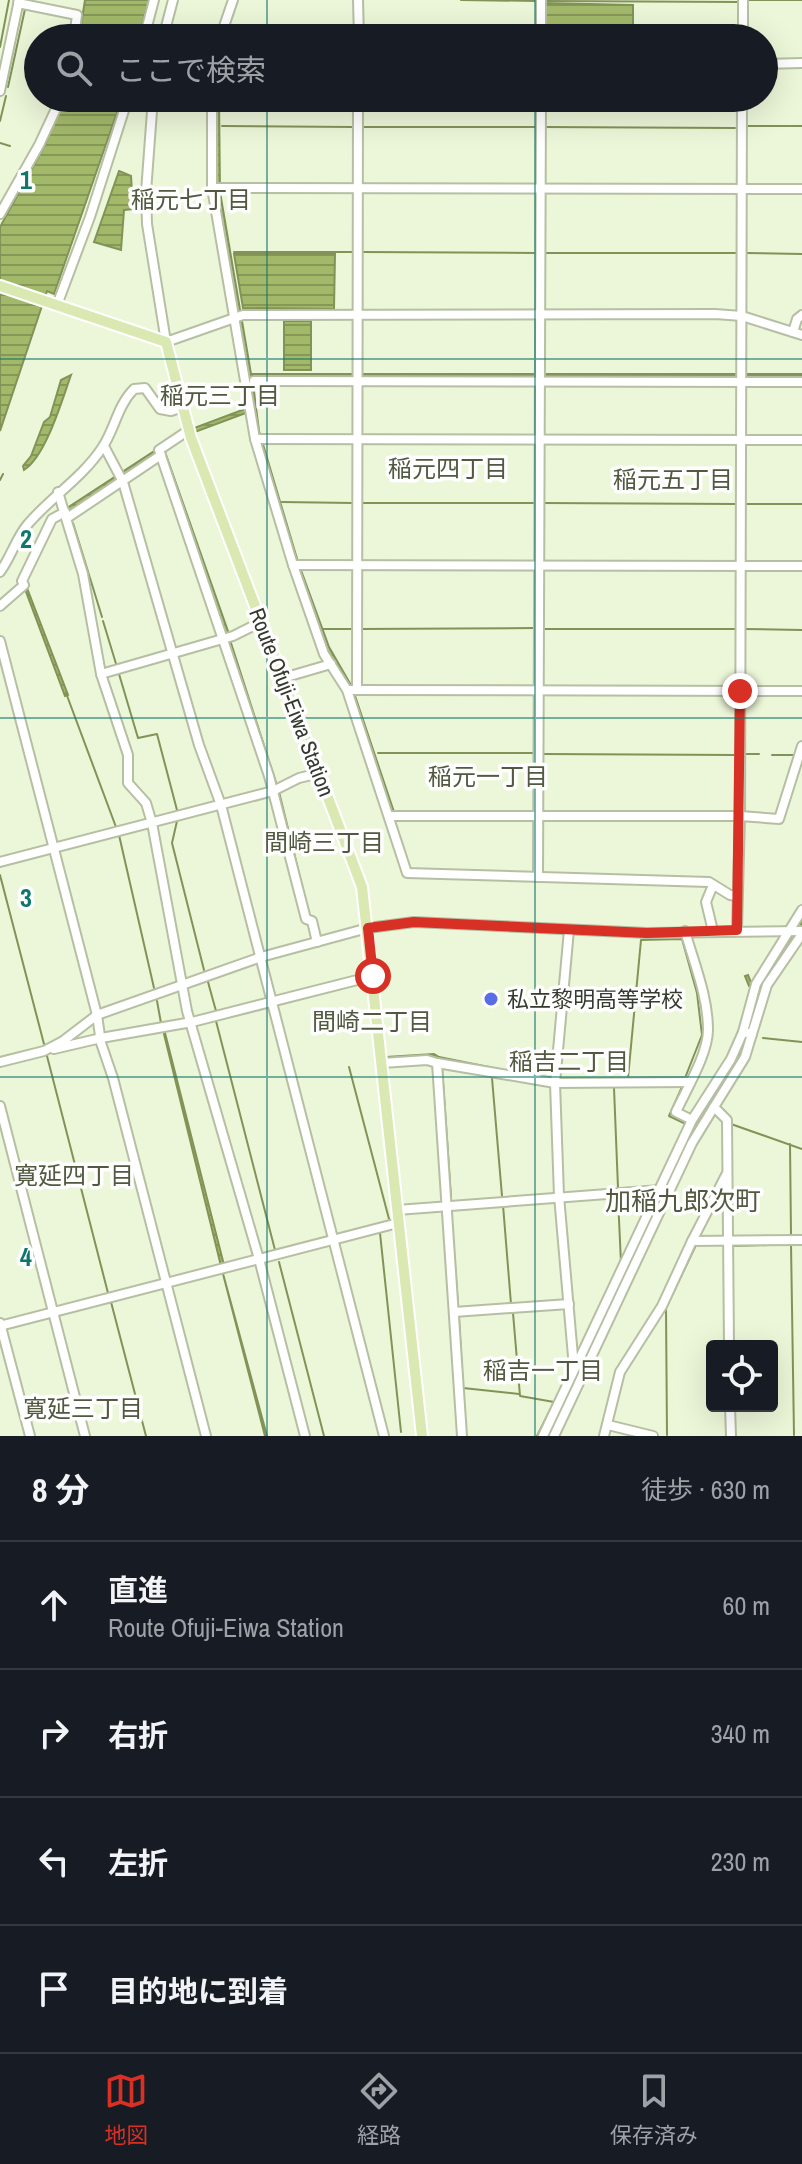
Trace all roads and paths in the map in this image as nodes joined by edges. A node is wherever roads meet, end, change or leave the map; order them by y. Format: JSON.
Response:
{"nodes":[{"id":1,"x":154,"y":0,"type":"edge"},
{"id":2,"x":173,"y":0,"type":"edge"},
{"id":3,"x":233,"y":0,"type":"edge"},
{"id":4,"x":358,"y":0,"type":"edge"},
{"id":5,"x":541,"y":0,"type":"edge"},
{"id":6,"x":743,"y":0,"type":"edge"},
{"id":7,"x":19,"y":1,"type":"edge"},
{"id":8,"x":76,"y":24,"type":"edge"},
{"id":9,"x":148,"y":24,"type":"edge"},
{"id":10,"x":167,"y":24,"type":"edge"},
{"id":11,"x":225,"y":24,"type":"edge"},
{"id":12,"x":359,"y":24,"type":"edge"},
{"id":13,"x":541,"y":24,"type":"edge"},
{"id":14,"x":743,"y":24,"type":"edge"},
{"id":15,"x":802,"y":63,"type":"edge"},
{"id":16,"x":778,"y":64,"type":"edge"},
{"id":17,"x":0,"y":91,"type":"edge"},
{"id":18,"x":54,"y":112,"type":"edge"},
{"id":19,"x":124,"y":112,"type":"edge"},
{"id":20,"x":152,"y":112,"type":"edge"},
{"id":21,"x":213,"y":112,"type":"edge"},
{"id":22,"x":358,"y":112,"type":"edge"},
{"id":23,"x":541,"y":112,"type":"edge"},
{"id":24,"x":742,"y":112,"type":"edge"},
{"id":25,"x":216,"y":188,"type":"junction"},
{"id":26,"x":358,"y":189,"type":"junction"},
{"id":27,"x":741,"y":189,"type":"junction"},
{"id":28,"x":802,"y":189,"type":"edge"},
{"id":29,"x":540,"y":190,"type":"junction"},
{"id":30,"x":0,"y":214,"type":"edge"},
{"id":31,"x":0,"y":286,"type":"edge"},
{"id":32,"x":57,"y":305,"type":"junction"},
{"id":33,"x":358,"y":313,"type":"junction"},
{"id":34,"x":541,"y":313,"type":"junction"},
{"id":35,"x":802,"y":315,"type":"edge"},
{"id":36,"x":742,"y":316,"type":"junction"},
{"id":37,"x":237,"y":317,"type":"junction"},
{"id":38,"x":798,"y":334,"type":"edge"},
{"id":39,"x":166,"y":342,"type":"junction"},
{"id":40,"x":358,"y":378,"type":"junction"},
{"id":41,"x":540,"y":378,"type":"junction"},
{"id":42,"x":741,"y":378,"type":"junction"},
{"id":43,"x":254,"y":381,"type":"dead end"},
{"id":44,"x":802,"y":382,"type":"edge"},
{"id":45,"x":183,"y":407,"type":"junction"},
{"id":46,"x":189,"y":430,"type":"junction"},
{"id":47,"x":259,"y":439,"type":"junction"},
{"id":48,"x":358,"y":439,"type":"junction"},
{"id":49,"x":539,"y":440,"type":"junction"},
{"id":50,"x":741,"y":440,"type":"junction"},
{"id":51,"x":802,"y":440,"type":"edge"},
{"id":52,"x":104,"y":446,"type":"junction"},
{"id":53,"x":161,"y":455,"type":"junction"},
{"id":54,"x":121,"y":477,"type":"junction"},
{"id":55,"x":58,"y":492,"type":"junction"},
{"id":56,"x":66,"y":515,"type":"junction"},
{"id":57,"x":357,"y":564,"type":"junction"},
{"id":58,"x":296,"y":565,"type":"junction"},
{"id":59,"x":539,"y":565,"type":"junction"},
{"id":60,"x":740,"y":566,"type":"junction"},
{"id":61,"x":802,"y":566,"type":"edge"},
{"id":62,"x":0,"y":572,"type":"edge"},
{"id":63,"x":0,"y":606,"type":"edge"},
{"id":64,"x":261,"y":622,"type":"junction"},
{"id":65,"x":224,"y":639,"type":"junction"},
{"id":66,"x":0,"y":641,"type":"edge"},
{"id":67,"x":173,"y":654,"type":"junction"},
{"id":68,"x":331,"y":664,"type":"junction"},
{"id":69,"x":101,"y":674,"type":"junction"},
{"id":70,"x":283,"y":678,"type":"junction"},
{"id":71,"x":352,"y":690,"type":"junction"},
{"id":72,"x":740,"y":691,"type":"junction"},
{"id":73,"x":802,"y":691,"type":"edge"},
{"id":74,"x":539,"y":692,"type":"junction"},
{"id":75,"x":802,"y":746,"type":"edge"},
{"id":76,"x":320,"y":773,"type":"junction"},
{"id":77,"x":276,"y":790,"type":"junction"},
{"id":78,"x":221,"y":805,"type":"junction"},
{"id":79,"x":538,"y":815,"type":"junction"},
{"id":80,"x":389,"y":816,"type":"junction"},
{"id":81,"x":740,"y":816,"type":"junction"},
{"id":82,"x":152,"y":823,"type":"junction"},
{"id":83,"x":53,"y":848,"type":"junction"},
{"id":84,"x":0,"y":862,"type":"edge"},
{"id":85,"x":538,"y":877,"type":"junction"},
{"id":86,"x":713,"y":885,"type":"junction"},
{"id":87,"x":737,"y":896,"type":"junction"},
{"id":88,"x":802,"y":910,"type":"edge"},
{"id":89,"x":368,"y":928,"type":"junction"},
{"id":90,"x":569,"y":930,"type":"junction"},
{"id":91,"x":737,"y":930,"type":"junction"},
{"id":92,"x":685,"y":931,"type":"junction"},
{"id":93,"x":713,"y":931,"type":"junction"},
{"id":94,"x":797,"y":932,"type":"edge"},
{"id":95,"x":317,"y":942,"type":"junction"},
{"id":96,"x":261,"y":957,"type":"junction"},
{"id":97,"x":373,"y":976,"type":"junction"},
{"id":98,"x":182,"y":984,"type":"junction"},
{"id":99,"x":272,"y":1001,"type":"junction"},
{"id":100,"x":97,"y":1015,"type":"junction"},
{"id":101,"x":192,"y":1022,"type":"junction"},
{"id":102,"x":747,"y":1033,"type":"junction"},
{"id":103,"x":101,"y":1038,"type":"junction"},
{"id":104,"x":44,"y":1051,"type":"junction"},
{"id":105,"x":0,"y":1062,"type":"edge"},
{"id":106,"x":382,"y":1063,"type":"junction"},
{"id":107,"x":440,"y":1064,"type":"junction"},
{"id":108,"x":690,"y":1082,"type":"junction"},
{"id":109,"x":555,"y":1083,"type":"junction"},
{"id":110,"x":0,"y":1106,"type":"edge"},
{"id":111,"x":714,"y":1107,"type":"junction"},
{"id":112,"x":692,"y":1120,"type":"junction"},
{"id":113,"x":726,"y":1175,"type":"junction"},
{"id":114,"x":660,"y":1190,"type":"junction"},
{"id":115,"x":559,"y":1196,"type":"junction"},
{"id":116,"x":446,"y":1204,"type":"junction"},
{"id":117,"x":397,"y":1210,"type":"junction"},
{"id":118,"x":398,"y":1223,"type":"junction"},
{"id":119,"x":334,"y":1240,"type":"junction"},
{"id":120,"x":802,"y":1240,"type":"edge"},
{"id":121,"x":692,"y":1241,"type":"junction"},
{"id":122,"x":728,"y":1242,"type":"junction"},
{"id":123,"x":259,"y":1259,"type":"junction"},
{"id":124,"x":166,"y":1282,"type":"junction"},
{"id":125,"x":569,"y":1304,"type":"junction"},
{"id":126,"x":454,"y":1312,"type":"junction"},
{"id":127,"x":53,"y":1313,"type":"junction"},
{"id":128,"x":0,"y":1325,"type":"edge"},
{"id":129,"x":729,"y":1340,"type":"edge"},
{"id":130,"x":574,"y":1369,"type":"junction"},
{"id":131,"x":730,"y":1412,"type":"edge"},
{"id":132,"x":608,"y":1425,"type":"junction"},
{"id":133,"x":30,"y":1436,"type":"edge"},
{"id":134,"x":85,"y":1436,"type":"edge"},
{"id":135,"x":206,"y":1436,"type":"edge"},
{"id":136,"x":305,"y":1436,"type":"edge"},
{"id":137,"x":384,"y":1436,"type":"edge"},
{"id":138,"x":422,"y":1436,"type":"edge"},
{"id":139,"x":462,"y":1436,"type":"edge"},
{"id":140,"x":543,"y":1436,"type":"edge"},
{"id":141,"x":554,"y":1436,"type":"edge"},
{"id":142,"x":604,"y":1436,"type":"edge"},
{"id":143,"x":653,"y":1436,"type":"edge"},
{"id":144,"x":731,"y":1436,"type":"edge"}],
"edges":[{"from":1,"to":9,"type":"street"},
{"from":2,"to":10,"type":"street"},
{"from":3,"to":11,"type":"street"},
{"from":4,"to":12,"type":"street"},
{"from":5,"to":13,"type":"street"},
{"from":6,"to":14,"type":"street"},
{"from":7,"to":8,"type":"street"},
{"from":7,"to":17,"type":"street"},
{"from":15,"to":16,"type":"street"},
{"from":18,"to":30,"type":"street"},
{"from":19,"to":32,"type":"street"},
{"from":20,"to":39,"type":"street"},
{"from":21,"to":25,"type":"street"},
{"from":22,"to":26,"type":"street"},
{"from":23,"to":29,"type":"street"},
{"from":24,"to":27,"type":"street"},
{"from":25,"to":26,"type":"street"},
{"from":25,"to":37,"type":"street"},
{"from":26,"to":29,"type":"street"},
{"from":26,"to":33,"type":"street"},
{"from":27,"to":28,"type":"street"},
{"from":27,"to":29,"type":"street"},
{"from":27,"to":36,"type":"street"},
{"from":29,"to":34,"type":"street"},
{"from":31,"to":32,"type":"main road"},
{"from":32,"to":39,"type":"main road"},
{"from":33,"to":34,"type":"street"},
{"from":33,"to":37,"type":"street"},
{"from":33,"to":40,"type":"street"},
{"from":34,"to":36,"type":"street"},
{"from":34,"to":41,"type":"street"},
{"from":35,"to":38,"type":"street"},
{"from":36,"to":38,"type":"street"},
{"from":36,"to":42,"type":"street"},
{"from":37,"to":39,"type":"street"},
{"from":37,"to":47,"type":"street"},
{"from":39,"to":45,"type":"main road","name":"Route Ofuji-Eiwa Station"},
{"from":40,"to":41,"type":"street"},
{"from":40,"to":43,"type":"street"},
{"from":40,"to":48,"type":"street"},
{"from":41,"to":42,"type":"street"},
{"from":41,"to":49,"type":"street"},
{"from":42,"to":44,"type":"street"},
{"from":42,"to":50,"type":"street"},
{"from":45,"to":46,"type":"main road","name":"Route Ofuji-Eiwa Station"},
{"from":45,"to":52,"type":"street"},
{"from":46,"to":53,"type":"street"},
{"from":46,"to":64,"type":"main road","name":"Route Ofuji-Eiwa Station"},
{"from":47,"to":48,"type":"street"},
{"from":47,"to":58,"type":"street"},
{"from":48,"to":49,"type":"street"},
{"from":48,"to":57,"type":"street"},
{"from":49,"to":50,"type":"street"},
{"from":49,"to":59,"type":"street"},
{"from":50,"to":51,"type":"street"},
{"from":50,"to":60,"type":"street"},
{"from":52,"to":54,"type":"street"},
{"from":52,"to":55,"type":"street"},
{"from":53,"to":54,"type":"street"},
{"from":53,"to":65,"type":"street"},
{"from":54,"to":56,"type":"street"},
{"from":54,"to":67,"type":"street"},
{"from":55,"to":56,"type":"street"},
{"from":55,"to":62,"type":"street"},
{"from":56,"to":63,"type":"street"},
{"from":56,"to":69,"type":"street"},
{"from":57,"to":58,"type":"street"},
{"from":57,"to":59,"type":"street"},
{"from":57,"to":71,"type":"street"},
{"from":58,"to":68,"type":"street"},
{"from":59,"to":60,"type":"street"},
{"from":59,"to":74,"type":"street"},
{"from":60,"to":61,"type":"street"},
{"from":60,"to":72,"type":"street"},
{"from":64,"to":65,"type":"street"},
{"from":64,"to":70,"type":"main road","name":"Route Ofuji-Eiwa Station"},
{"from":65,"to":67,"type":"street"},
{"from":65,"to":77,"type":"street"},
{"from":66,"to":83,"type":"street"},
{"from":67,"to":69,"type":"street"},
{"from":67,"to":78,"type":"street"},
{"from":68,"to":70,"type":"street"},
{"from":68,"to":71,"type":"street"},
{"from":69,"to":82,"type":"street"},
{"from":70,"to":76,"type":"main road","name":"Route Ofuji-Eiwa Station"},
{"from":71,"to":74,"type":"street"},
{"from":71,"to":80,"type":"street"},
{"from":72,"to":73,"type":"street"},
{"from":72,"to":74,"type":"street"},
{"from":72,"to":81,"type":"street"},
{"from":74,"to":79,"type":"street"},
{"from":75,"to":81,"type":"street"},
{"from":76,"to":77,"type":"street"},
{"from":76,"to":89,"type":"main road","name":"Route Ofuji-Eiwa Station"},
{"from":77,"to":78,"type":"street"},
{"from":77,"to":95,"type":"street"},
{"from":78,"to":82,"type":"street"},
{"from":78,"to":96,"type":"street"},
{"from":79,"to":80,"type":"street"},
{"from":79,"to":81,"type":"street"},
{"from":79,"to":85,"type":"street"},
{"from":80,"to":85,"type":"street"},
{"from":81,"to":87,"type":"street"},
{"from":82,"to":83,"type":"street"},
{"from":82,"to":98,"type":"street"},
{"from":83,"to":84,"type":"street"},
{"from":83,"to":100,"type":"street"},
{"from":85,"to":86,"type":"street"},
{"from":86,"to":87,"type":"street"},
{"from":86,"to":93,"type":"street"},
{"from":87,"to":91,"type":"street"},
{"from":88,"to":94,"type":"street"},
{"from":89,"to":90,"type":"street"},
{"from":89,"to":95,"type":"street"},
{"from":89,"to":97,"type":"main road","name":"Route Ofuji-Eiwa Station"},
{"from":90,"to":92,"type":"street"},
{"from":90,"to":109,"type":"street"},
{"from":91,"to":93,"type":"street"},
{"from":91,"to":94,"type":"street"},
{"from":92,"to":93,"type":"street"},
{"from":92,"to":108,"type":"street"},
{"from":94,"to":102,"type":"street"},
{"from":94,"to":102,"type":"street"},
{"from":95,"to":96,"type":"street"},
{"from":96,"to":98,"type":"street"},
{"from":96,"to":99,"type":"street"},
{"from":97,"to":99,"type":"street"},
{"from":97,"to":106,"type":"main road","name":"Route Ofuji-Eiwa Station"},
{"from":98,"to":100,"type":"street"},
{"from":98,"to":101,"type":"street"},
{"from":99,"to":101,"type":"street"},
{"from":99,"to":119,"type":"street"},
{"from":100,"to":103,"type":"street"},
{"from":100,"to":104,"type":"street"},
{"from":101,"to":103,"type":"street"},
{"from":101,"to":123,"type":"street"},
{"from":102,"to":111,"type":"street"},
{"from":102,"to":112,"type":"street"},
{"from":103,"to":104,"type":"street"},
{"from":103,"to":124,"type":"street"},
{"from":104,"to":105,"type":"street"},
{"from":106,"to":107,"type":"street"},
{"from":106,"to":117,"type":"main road","name":"Route Ofuji-Eiwa Station"},
{"from":107,"to":109,"type":"street"},
{"from":107,"to":116,"type":"street"},
{"from":108,"to":109,"type":"street"},
{"from":108,"to":112,"type":"street"},
{"from":109,"to":115,"type":"street"},
{"from":110,"to":127,"type":"street"},
{"from":111,"to":113,"type":"street"},
{"from":111,"to":141,"type":"street"},
{"from":112,"to":114,"type":"street"},
{"from":113,"to":121,"type":"street"},
{"from":113,"to":122,"type":"street"},
{"from":114,"to":115,"type":"street"},
{"from":114,"to":130,"type":"street"},
{"from":115,"to":116,"type":"street"},
{"from":115,"to":125,"type":"street"},
{"from":116,"to":117,"type":"street"},
{"from":116,"to":126,"type":"street"},
{"from":117,"to":118,"type":"main road","name":"Route Ofuji-Eiwa Station"},
{"from":118,"to":119,"type":"street"},
{"from":118,"to":138,"type":"main road","name":"Route Ofuji-Eiwa Station"},
{"from":119,"to":123,"type":"street"},
{"from":119,"to":137,"type":"street"},
{"from":120,"to":122,"type":"street"},
{"from":121,"to":122,"type":"street"},
{"from":121,"to":132,"type":"street"},
{"from":122,"to":129,"type":"street"},
{"from":123,"to":124,"type":"street"},
{"from":123,"to":136,"type":"street"},
{"from":124,"to":127,"type":"street"},
{"from":124,"to":135,"type":"street"},
{"from":125,"to":126,"type":"street"},
{"from":125,"to":130,"type":"street"},
{"from":126,"to":139,"type":"street"},
{"from":127,"to":128,"type":"street"},
{"from":127,"to":134,"type":"street"},
{"from":128,"to":133,"type":"street"},
{"from":130,"to":140,"type":"street"},
{"from":131,"to":144,"type":"street"},
{"from":132,"to":142,"type":"street"},
{"from":132,"to":143,"type":"street"}]}
